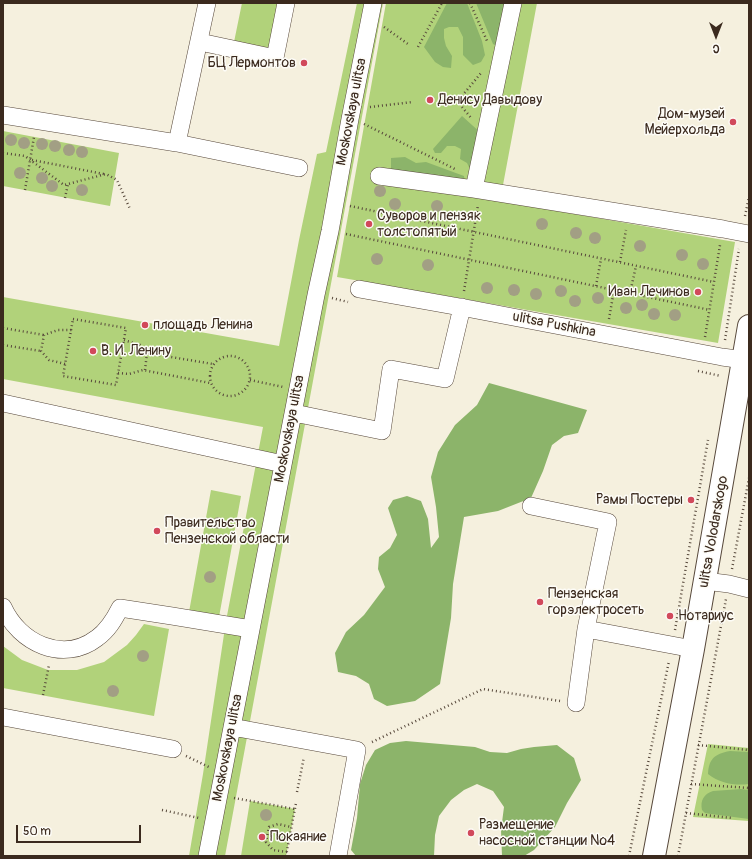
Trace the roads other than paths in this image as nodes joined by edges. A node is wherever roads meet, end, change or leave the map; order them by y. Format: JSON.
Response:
{"nodes":[{"id":1,"x":207,"y":3,"type":"edge"},
{"id":2,"x":286,"y":3,"type":"edge"},
{"id":3,"x":373,"y":3,"type":"edge"},
{"id":4,"x":513,"y":3,"type":"edge"},
{"id":5,"x":200,"y":42,"type":"junction"},
{"id":6,"x":3,"y":115,"type":"edge"},
{"id":7,"x":177,"y":143,"type":"junction"},
{"id":8,"x":299,"y":168,"type":"dead end"},
{"id":9,"x":379,"y":176,"type":"dead end"},
{"id":10,"x":477,"y":189,"type":"junction"},
{"id":11,"x":745,"y":233,"type":"edge"},
{"id":12,"x":359,"y":289,"type":"dead end"},
{"id":13,"x":462,"y":307,"type":"junction"},
{"id":14,"x":749,"y":326,"type":"edge"},
{"id":15,"x":746,"y":360,"type":"edge"},
{"id":16,"x":3,"y":403,"type":"edge"},
{"id":17,"x":294,"y":413,"type":"junction"},
{"id":18,"x":283,"y":464,"type":"junction"},
{"id":19,"x":531,"y":506,"type":"dead end"},
{"id":20,"x":705,"y":581,"type":"junction"},
{"id":21,"x":749,"y":589,"type":"edge"},
{"id":22,"x":3,"y":607,"type":"edge"},
{"id":23,"x":251,"y":629,"type":"junction"},
{"id":24,"x":586,"y":629,"type":"junction"},
{"id":25,"x":693,"y":649,"type":"junction"},
{"id":26,"x":576,"y":703,"type":"road end"},
{"id":27,"x":3,"y":717,"type":"edge"},
{"id":28,"x":232,"y":727,"type":"junction"},
{"id":29,"x":174,"y":749,"type":"road end"},
{"id":30,"x":207,"y":856,"type":"edge"},
{"id":31,"x":338,"y":856,"type":"edge"},
{"id":32,"x":654,"y":856,"type":"edge"}],
"edges":[{"from":1,"to":5,"type":"street"},
{"from":2,"to":5,"type":"street"},
{"from":3,"to":17,"type":"street","name":"Moskovskaya ulitsa"},
{"from":4,"to":10,"type":"street"},
{"from":5,"to":7,"type":"street"},
{"from":6,"to":7,"type":"street"},
{"from":7,"to":8,"type":"street"},
{"from":9,"to":10,"type":"street"},
{"from":10,"to":11,"type":"street"},
{"from":12,"to":13,"type":"street","name":"ulitsa Pushkina"},
{"from":13,"to":15,"type":"street","name":"ulitsa Pushkina"},
{"from":13,"to":17,"type":"street"},
{"from":14,"to":15,"type":"main road","name":"ulitsa Volodarskogo"},
{"from":15,"to":20,"type":"main road","name":"ulitsa Volodarskogo"},
{"from":16,"to":18,"type":"street"},
{"from":17,"to":18,"type":"street","name":"Moskovskaya ulitsa"},
{"from":18,"to":23,"type":"street","name":"Moskovskaya ulitsa"},
{"from":19,"to":24,"type":"street"},
{"from":20,"to":21,"type":"street"},
{"from":20,"to":25,"type":"main road","name":"ulitsa Volodarskogo"},
{"from":22,"to":23,"type":"street"},
{"from":23,"to":28,"type":"street","name":"Moskovskaya ulitsa"},
{"from":24,"to":25,"type":"street"},
{"from":24,"to":26,"type":"street"},
{"from":25,"to":32,"type":"main road","name":"ulitsa Volodarskogo"},
{"from":27,"to":29,"type":"street"},
{"from":28,"to":30,"type":"street","name":"Moskovskaya ulitsa"},
{"from":28,"to":31,"type":"street"}]}
